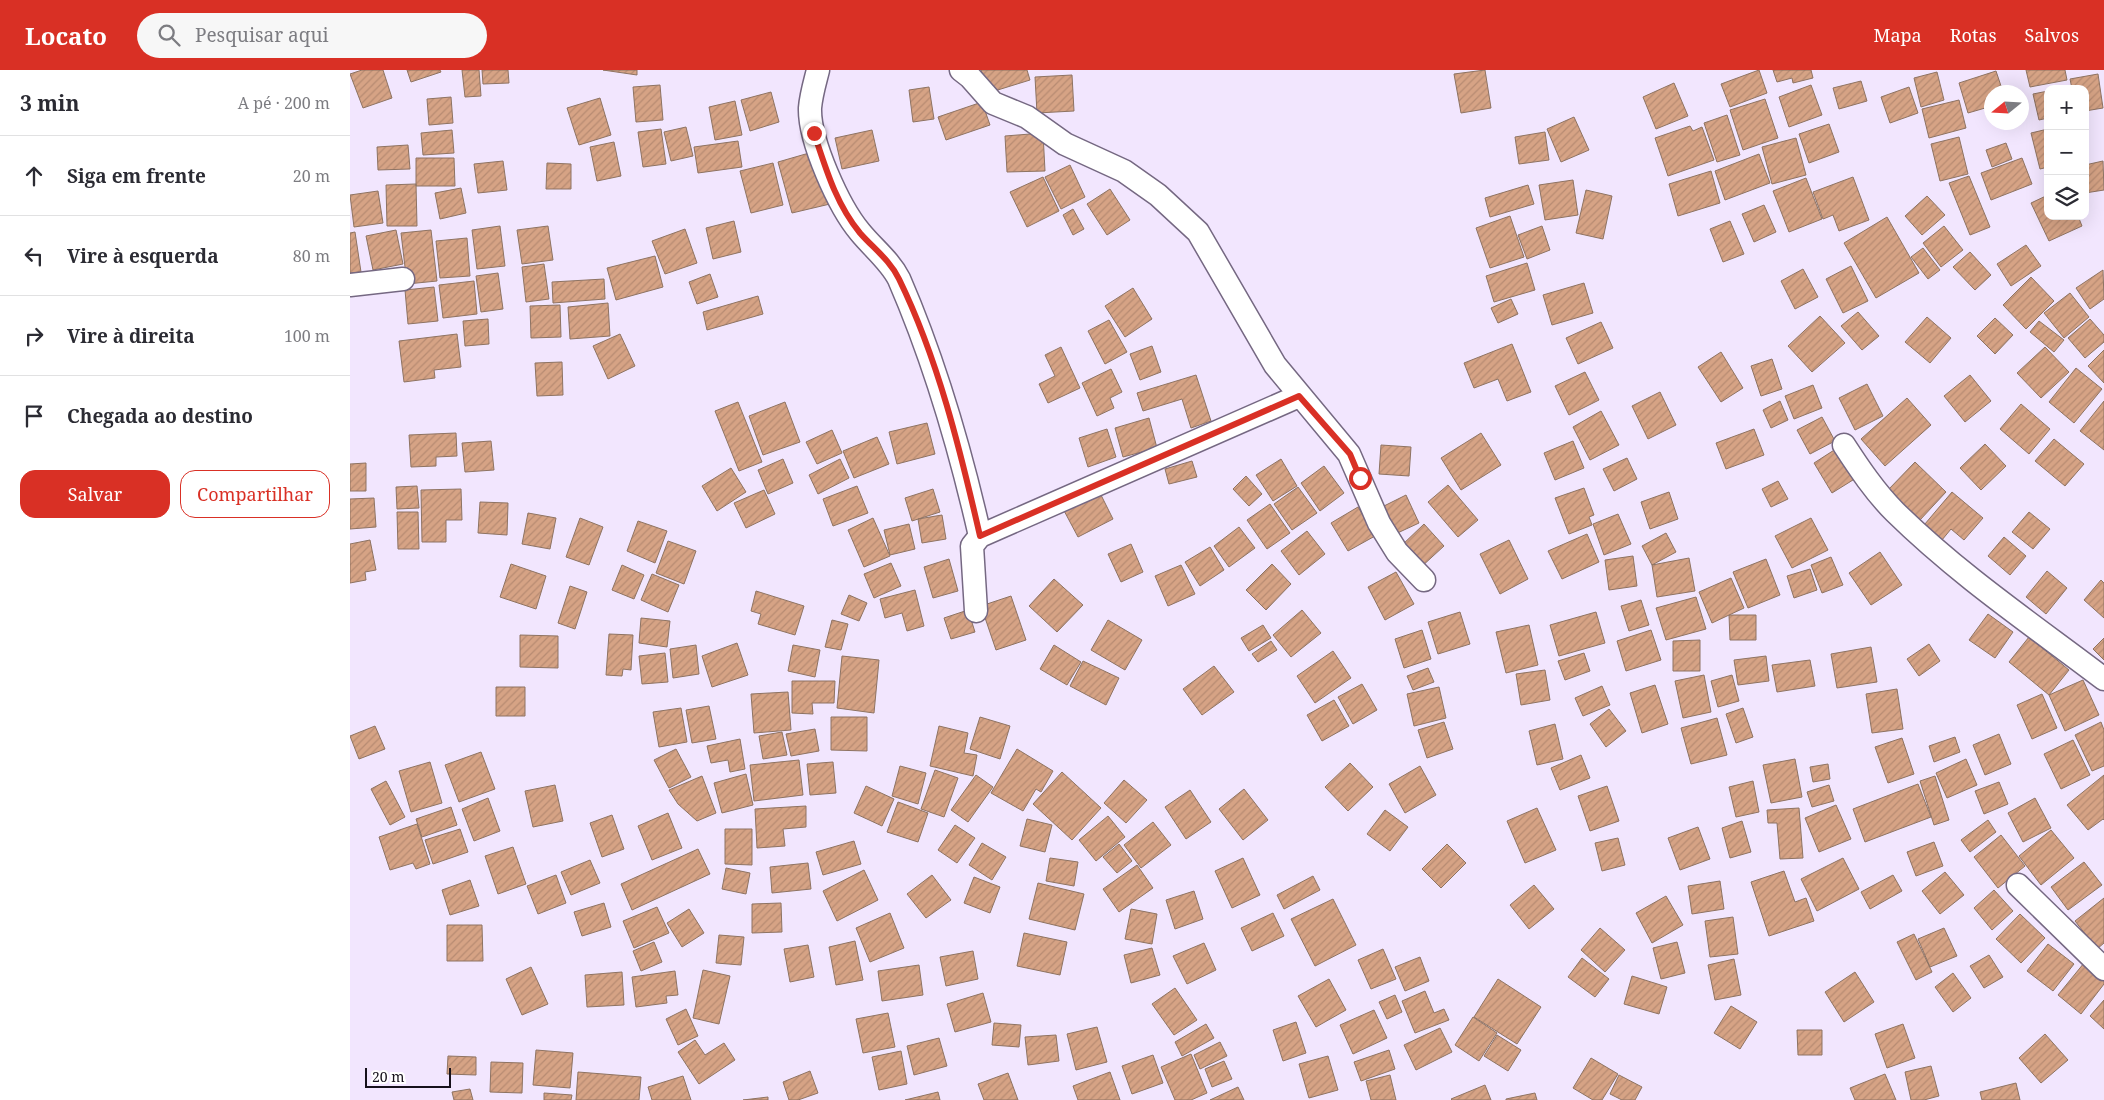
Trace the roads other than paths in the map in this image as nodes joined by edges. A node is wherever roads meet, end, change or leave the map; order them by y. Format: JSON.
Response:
{"nodes":[{"id":1,"x":818,"y":70,"type":"edge"},
{"id":2,"x":961,"y":70,"type":"edge"},
{"id":3,"x":402,"y":279,"type":"dead end"},
{"id":4,"x":350,"y":285,"type":"edge"},
{"id":5,"x":1299,"y":396,"type":"junction"},
{"id":6,"x":1844,"y":445,"type":"dead end"},
{"id":7,"x":980,"y":536,"type":"junction"},
{"id":8,"x":1424,"y":580,"type":"dead end"},
{"id":9,"x":976,"y":611,"type":"dead end"},
{"id":10,"x":2104,"y":680,"type":"edge"},
{"id":11,"x":2018,"y":885,"type":"dead end"},
{"id":12,"x":2104,"y":969,"type":"edge"}],
"edges":[{"from":1,"to":7,"type":"street"},
{"from":2,"to":5,"type":"street"},
{"from":3,"to":4,"type":"street"},
{"from":5,"to":7,"type":"street"},
{"from":5,"to":8,"type":"street"},
{"from":6,"to":10,"type":"street"},
{"from":7,"to":9,"type":"street"},
{"from":11,"to":12,"type":"street"}]}
